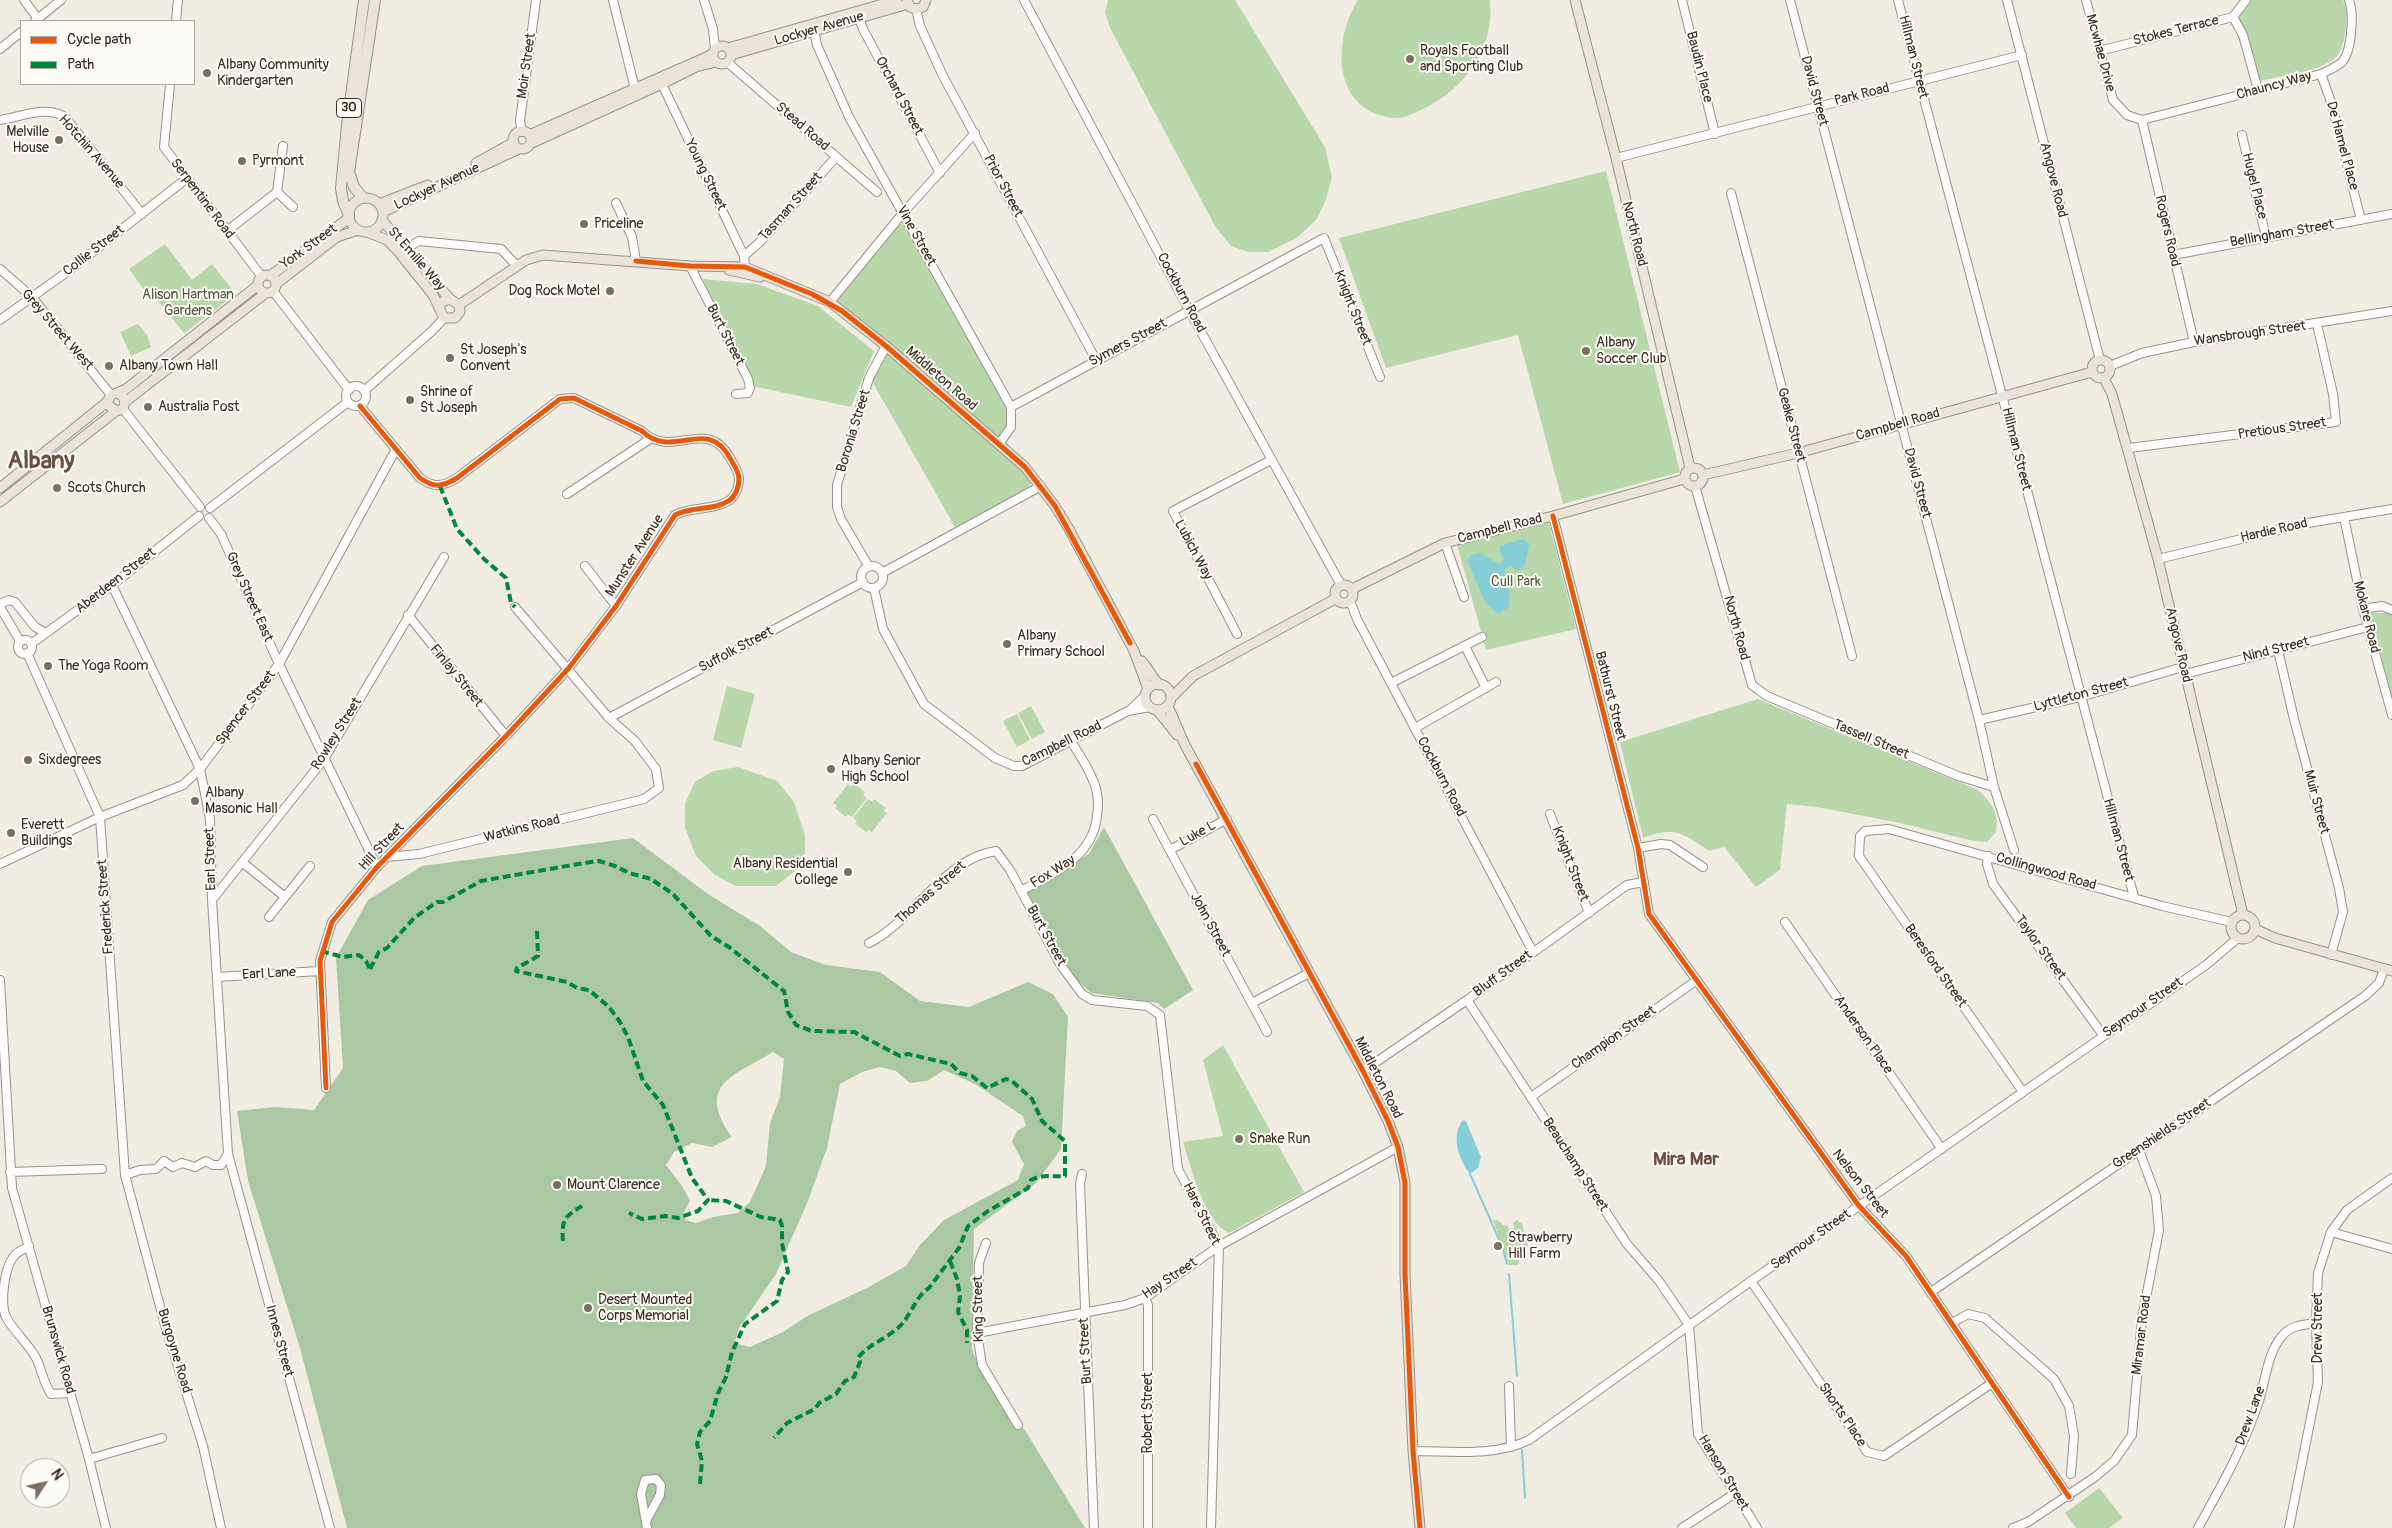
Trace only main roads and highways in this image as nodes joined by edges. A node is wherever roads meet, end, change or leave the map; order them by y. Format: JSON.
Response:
{"nodes":[{"id":1,"x":364,"y":0,"type":"edge"},
{"id":2,"x":375,"y":0,"type":"edge"},
{"id":3,"x":897,"y":0,"type":"edge"},
{"id":4,"x":927,"y":0,"type":"edge"},
{"id":5,"x":1575,"y":0,"type":"edge"},
{"id":6,"x":910,"y":4,"type":"edge"},
{"id":7,"x":813,"y":27,"type":"junction"},
{"id":8,"x":715,"y":55,"type":"junction"},
{"id":9,"x":728,"y":55,"type":"junction"},
{"id":10,"x":661,"y":81,"type":"junction"},
{"id":11,"x":604,"y":106,"type":"junction"},
{"id":12,"x":527,"y":137,"type":"junction"},
{"id":13,"x":516,"y":145,"type":"junction"},
{"id":14,"x":363,"y":198,"type":"junction"},
{"id":15,"x":381,"y":212,"type":"junction"},
{"id":16,"x":349,"y":217,"type":"junction"},
{"id":17,"x":363,"y":231,"type":"junction"},
{"id":18,"x":714,"y":267,"type":"junction"},
{"id":19,"x":263,"y":279,"type":"junction"},
{"id":20,"x":786,"y":282,"type":"junction"},
{"id":21,"x":272,"y":290,"type":"junction"},
{"id":22,"x":450,"y":299,"type":"junction"},
{"id":23,"x":459,"y":305,"type":"junction"},
{"id":24,"x":439,"y":308,"type":"junction"},
{"id":25,"x":2092,"y":372,"type":"junction"},
{"id":26,"x":2104,"y":378,"type":"junction"},
{"id":27,"x":112,"y":397,"type":"junction"},
{"id":28,"x":121,"y":407,"type":"junction"},
{"id":29,"x":1690,"y":468,"type":"junction"},
{"id":30,"x":1703,"y":475,"type":"junction"},
{"id":31,"x":1684,"y":478,"type":"junction"},
{"id":32,"x":0,"y":488,"type":"edge"},
{"id":33,"x":0,"y":502,"type":"edge"},
{"id":34,"x":1352,"y":589,"type":"junction"},
{"id":35,"x":1335,"y":599,"type":"junction"},
{"id":36,"x":1134,"y":651,"type":"junction"},
{"id":37,"x":1192,"y":676,"type":"junction"},
{"id":38,"x":1162,"y":686,"type":"junction"},
{"id":39,"x":1147,"y":692,"type":"junction"},
{"id":40,"x":1169,"y":702,"type":"junction"},
{"id":41,"x":1153,"y":708,"type":"junction"},
{"id":42,"x":1184,"y":745,"type":"junction"},
{"id":43,"x":2243,"y":915,"type":"junction"},
{"id":44,"x":2255,"y":929,"type":"junction"},
{"id":45,"x":2388,"y":970,"type":"edge"},
{"id":46,"x":1420,"y":1528,"type":"edge"}],
"edges":[{"from":1,"to":16,"type":"highway","number":"30"},
{"from":2,"to":14,"type":"highway","number":"30"},
{"from":3,"to":7,"type":"main road","name":"Lockyer Avenue"},
{"from":4,"to":6,"type":"main road"},
{"from":5,"to":29,"type":"main road","name":"North Road"},
{"from":6,"to":7,"type":"main road","name":"Lockyer Avenue"},
{"from":7,"to":9,"type":"main road","name":"Lockyer Avenue"},
{"from":8,"to":9,"type":"main road"},
{"from":8,"to":9,"type":"main road"},
{"from":8,"to":10,"type":"main road"},
{"from":10,"to":11,"type":"main road"},
{"from":10,"to":11,"type":"main road"},
{"from":11,"to":12,"type":"main road"},
{"from":12,"to":13,"type":"main road"},
{"from":12,"to":13,"type":"main road","name":"Lockyer Avenue"},
{"from":13,"to":15,"type":"main road","name":"Lockyer Avenue"},
{"from":14,"to":15,"type":"main road"},
{"from":14,"to":16,"type":"main road"},
{"from":15,"to":17,"type":"main road"},
{"from":15,"to":22,"type":"main road","name":"St Emilie Way"},
{"from":16,"to":17,"type":"main road"},
{"from":16,"to":19,"type":"main road","name":"York Street"},
{"from":17,"to":21,"type":"main road","name":"York Street"},
{"from":17,"to":24,"type":"main road","name":"St Emilie Way"},
{"from":18,"to":20,"type":"main road","name":"Middleton Road"},
{"from":18,"to":20,"type":"main road","name":"Middleton Road"},
{"from":18,"to":23,"type":"main road","name":"Middleton Road"},
{"from":19,"to":21,"type":"main road","name":"York Street"},
{"from":19,"to":21,"type":"main road"},
{"from":19,"to":27,"type":"main road","name":"York Street"},
{"from":20,"to":36,"type":"main road","name":"Middleton Road"},
{"from":21,"to":28,"type":"main road","name":"York Street"},
{"from":22,"to":23,"type":"main road"},
{"from":22,"to":24,"type":"main road"},
{"from":23,"to":24,"type":"main road"},
{"from":25,"to":26,"type":"main road"},
{"from":25,"to":26,"type":"main road"},
{"from":25,"to":30,"type":"main road","name":"Campbell Road"},
{"from":26,"to":43,"type":"main road","name":"Angove Road"},
{"from":27,"to":28,"type":"main road"},
{"from":27,"to":28,"type":"main road"},
{"from":27,"to":32,"type":"main road","name":"York Street"},
{"from":28,"to":33,"type":"main road","name":"York Street"},
{"from":29,"to":30,"type":"main road"},
{"from":29,"to":31,"type":"main road"},
{"from":30,"to":31,"type":"main road"},
{"from":31,"to":34,"type":"main road","name":"Campbell Road"},
{"from":34,"to":35,"type":"main road"},
{"from":34,"to":35,"type":"main road"},
{"from":35,"to":37,"type":"main road"},
{"from":36,"to":38,"type":"main road","name":"Middleton Road"},
{"from":36,"to":39,"type":"main road","name":"Middleton Road"},
{"from":37,"to":38,"type":"main road"},
{"from":37,"to":40,"type":"main road"},
{"from":38,"to":39,"type":"main road"},
{"from":38,"to":40,"type":"main road","name":"Middleton Road"},
{"from":39,"to":41,"type":"main road","name":"Middleton Road"},
{"from":40,"to":41,"type":"main road"},
{"from":40,"to":42,"type":"main road","name":"Middleton Road"},
{"from":41,"to":42,"type":"main road","name":"Middleton Road"},
{"from":42,"to":46,"type":"main road","name":"Middleton Road"},
{"from":43,"to":44,"type":"main road"},
{"from":43,"to":44,"type":"main road"},
{"from":44,"to":45,"type":"main road"}]}
